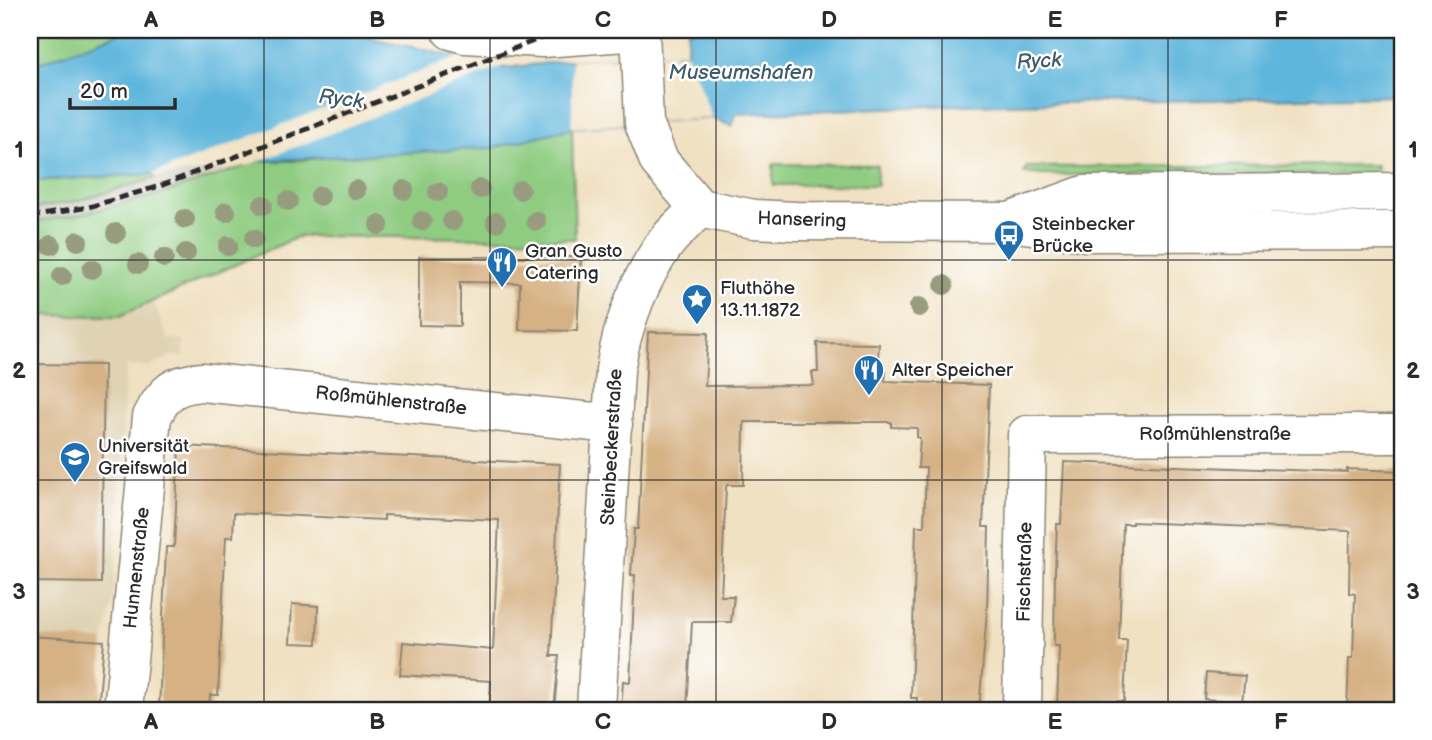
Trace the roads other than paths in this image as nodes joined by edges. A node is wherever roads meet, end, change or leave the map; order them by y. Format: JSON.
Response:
{"nodes":[{"id":1,"x":451,"y":30,"type":"edge"},
{"id":2,"x":640,"y":39,"type":"edge"},
{"id":3,"x":1402,"y":192,"type":"edge"},
{"id":4,"x":699,"y":208,"type":"junction"},
{"id":5,"x":1010,"y":222,"type":"junction"},
{"id":6,"x":1402,"y":231,"type":"edge"},
{"id":7,"x":170,"y":390,"type":"joint"},
{"id":8,"x":613,"y":424,"type":"junction"},
{"id":9,"x":1402,"y":434,"type":"edge"},
{"id":10,"x":1027,"y":435,"type":"joint"},
{"id":11,"x":123,"y":710,"type":"edge"},
{"id":12,"x":596,"y":710,"type":"edge"},
{"id":13,"x":1022,"y":710,"type":"edge"}],
"edges":[{"from":1,"to":2,"type":"street"},
{"from":2,"to":4,"type":"street"},
{"from":3,"to":5,"type":"street","name":"Hansering"},
{"from":4,"to":5,"type":"street","name":"Hansering"},
{"from":4,"to":8,"type":"street","name":"Steinbeckerstraße"},
{"from":5,"to":6,"type":"street","name":"Hansering"},
{"from":7,"to":8,"type":"street","name":"Roßmühlenstraße"},
{"from":7,"to":11,"type":"street","name":"Hunnenstraße"},
{"from":8,"to":12,"type":"street","name":"Steinbeckerstraße"},
{"from":9,"to":10,"type":"street","name":"Roßmühlenstraße"},
{"from":10,"to":13,"type":"street","name":"Fischstraße"}]}
